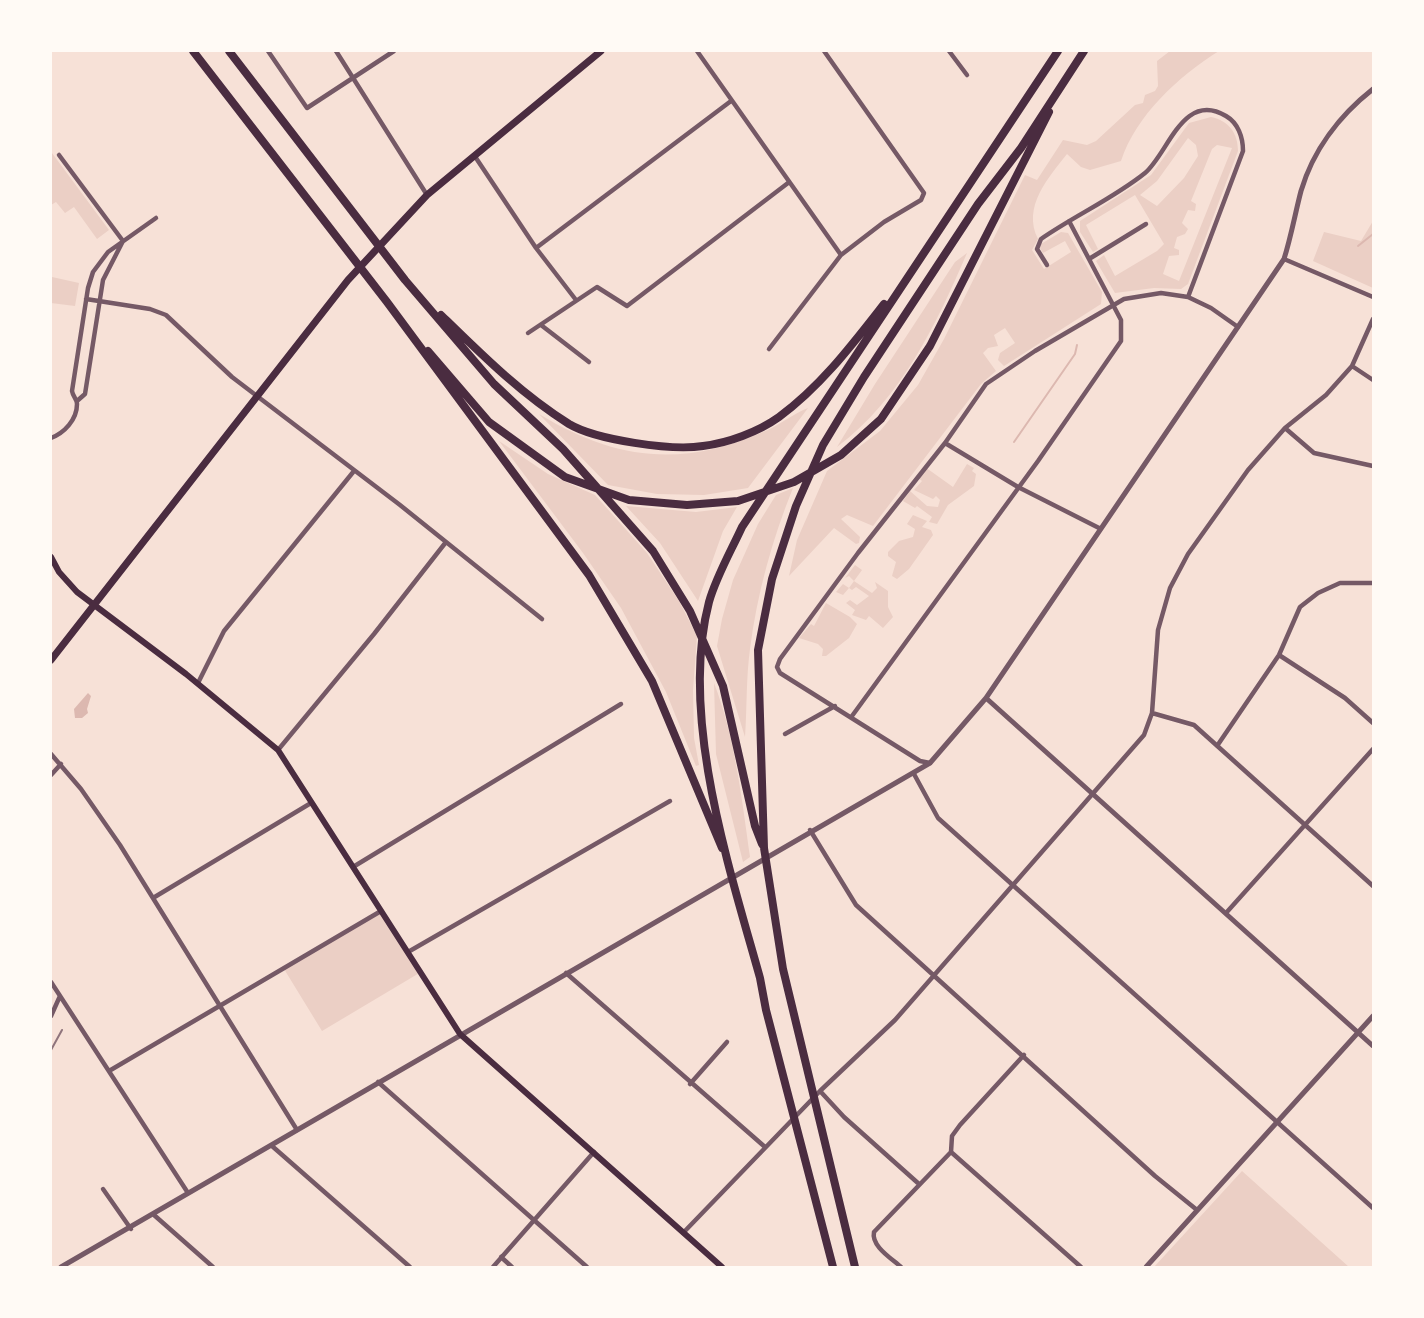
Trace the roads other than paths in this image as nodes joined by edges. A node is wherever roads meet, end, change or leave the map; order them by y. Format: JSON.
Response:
{"nodes":[{"id":1,"x":193,"y":51,"type":"edge"},
{"id":2,"x":229,"y":51,"type":"edge"},
{"id":3,"x":268,"y":51,"type":"edge"},
{"id":4,"x":336,"y":51,"type":"edge"},
{"id":5,"x":394,"y":51,"type":"edge"},
{"id":6,"x":602,"y":51,"type":"edge"},
{"id":7,"x":697,"y":51,"type":"edge"},
{"id":8,"x":824,"y":51,"type":"edge"},
{"id":9,"x":949,"y":51,"type":"edge"},
{"id":10,"x":1058,"y":51,"type":"edge"},
{"id":11,"x":1084,"y":51,"type":"edge"},
{"id":12,"x":967,"y":75,"type":"dead end"},
{"id":13,"x":354,"y":79,"type":"junction"},
{"id":14,"x":1062,"y":84,"type":"junction"},
{"id":15,"x":1373,"y":89,"type":"edge"},
{"id":16,"x":731,"y":101,"type":"junction"},
{"id":17,"x":59,"y":155,"type":"dead end"},
{"id":18,"x":474,"y":155,"type":"junction"},
{"id":19,"x":788,"y":183,"type":"junction"},
{"id":20,"x":427,"y":195,"type":"junction"},
{"id":21,"x":156,"y":218,"type":"dead end"},
{"id":22,"x":1069,"y":221,"type":"junction"},
{"id":23,"x":1146,"y":224,"type":"dead end"},
{"id":24,"x":123,"y":241,"type":"junction"},
{"id":25,"x":536,"y":249,"type":"junction"},
{"id":26,"x":841,"y":255,"type":"junction"},
{"id":27,"x":922,"y":255,"type":"junction"},
{"id":28,"x":1089,"y":259,"type":"junction"},
{"id":29,"x":1284,"y":259,"type":"junction"},
{"id":30,"x":1047,"y":265,"type":"dead end"},
{"id":31,"x":405,"y":280,"type":"junction"},
{"id":32,"x":1372,"y":296,"type":"edge"},
{"id":33,"x":1188,"y":297,"type":"junction"},
{"id":34,"x":86,"y":299,"type":"junction"},
{"id":35,"x":576,"y":300,"type":"junction"},
{"id":36,"x":100,"y":301,"type":"junction"},
{"id":37,"x":387,"y":302,"type":"junction"},
{"id":38,"x":1113,"y":304,"type":"junction"},
{"id":39,"x":1373,"y":319,"type":"edge"},
{"id":40,"x":541,"y":325,"type":"junction"},
{"id":41,"x":1238,"y":327,"type":"junction"},
{"id":42,"x":528,"y":333,"type":"dead end"},
{"id":43,"x":769,"y":349,"type":"dead end"},
{"id":44,"x":589,"y":362,"type":"dead end"},
{"id":45,"x":1352,"y":366,"type":"junction"},
{"id":46,"x":1373,"y":380,"type":"edge"},
{"id":47,"x":257,"y":396,"type":"junction"},
{"id":48,"x":77,"y":401,"type":"junction"},
{"id":49,"x":1285,"y":428,"type":"junction"},
{"id":50,"x":51,"y":438,"type":"edge"},
{"id":51,"x":945,"y":443,"type":"junction"},
{"id":52,"x":1373,"y":466,"type":"edge"},
{"id":53,"x":354,"y":471,"type":"junction"},
{"id":54,"x":1018,"y":486,"type":"junction"},
{"id":55,"x":1099,"y":528,"type":"junction"},
{"id":56,"x":446,"y":542,"type":"junction"},
{"id":57,"x":51,"y":557,"type":"edge"},
{"id":58,"x":1373,"y":584,"type":"edge"},
{"id":59,"x":94,"y":606,"type":"junction"},
{"id":60,"x":542,"y":619,"type":"dead end"},
{"id":61,"x":1279,"y":655,"type":"junction"},
{"id":62,"x":51,"y":660,"type":"edge"},
{"id":63,"x":198,"y":683,"type":"junction"},
{"id":64,"x":986,"y":698,"type":"junction"},
{"id":65,"x":621,"y":704,"type":"dead end"},
{"id":66,"x":834,"y":706,"type":"junction"},
{"id":67,"x":1152,"y":713,"type":"junction"},
{"id":68,"x":852,"y":716,"type":"junction"},
{"id":69,"x":1373,"y":723,"type":"edge"},
{"id":70,"x":785,"y":734,"type":"dead end"},
{"id":71,"x":1217,"y":746,"type":"junction"},
{"id":72,"x":1373,"y":749,"type":"edge"},
{"id":73,"x":278,"y":750,"type":"junction"},
{"id":74,"x":51,"y":754,"type":"edge"},
{"id":75,"x":930,"y":763,"type":"junction"},
{"id":76,"x":61,"y":764,"type":"junction"},
{"id":77,"x":914,"y":774,"type":"junction"},
{"id":78,"x":51,"y":775,"type":"edge"},
{"id":79,"x":1093,"y":795,"type":"junction"},
{"id":80,"x":670,"y":801,"type":"dead end"},
{"id":81,"x":312,"y":803,"type":"junction"},
{"id":82,"x":1305,"y":824,"type":"junction"},
{"id":83,"x":810,"y":830,"type":"junction"},
{"id":84,"x":764,"y":848,"type":"junction"},
{"id":85,"x":353,"y":867,"type":"junction"},
{"id":86,"x":730,"y":868,"type":"junction"},
{"id":87,"x":1013,"y":884,"type":"junction"},
{"id":88,"x":1373,"y":886,"type":"edge"},
{"id":89,"x":153,"y":898,"type":"junction"},
{"id":90,"x":381,"y":911,"type":"junction"},
{"id":91,"x":1226,"y":913,"type":"junction"},
{"id":92,"x":408,"y":952,"type":"junction"},
{"id":93,"x":566,"y":973,"type":"junction"},
{"id":94,"x":934,"y":974,"type":"junction"},
{"id":95,"x":51,"y":982,"type":"edge"},
{"id":96,"x":60,"y":996,"type":"junction"},
{"id":97,"x":221,"y":1007,"type":"junction"},
{"id":98,"x":51,"y":1016,"type":"edge"},
{"id":99,"x":1373,"y":1016,"type":"edge"},
{"id":100,"x":1358,"y":1032,"type":"junction"},
{"id":101,"x":460,"y":1034,"type":"junction"},
{"id":102,"x":727,"y":1042,"type":"dead end"},
{"id":103,"x":1373,"y":1046,"type":"edge"},
{"id":104,"x":1024,"y":1055,"type":"junction"},
{"id":105,"x":109,"y":1071,"type":"junction"},
{"id":106,"x":378,"y":1082,"type":"junction"},
{"id":107,"x":690,"y":1084,"type":"junction"},
{"id":108,"x":820,"y":1091,"type":"junction"},
{"id":109,"x":1276,"y":1122,"type":"junction"},
{"id":110,"x":297,"y":1130,"type":"junction"},
{"id":111,"x":272,"y":1146,"type":"junction"},
{"id":112,"x":765,"y":1147,"type":"junction"},
{"id":113,"x":594,"y":1152,"type":"junction"},
{"id":114,"x":951,"y":1152,"type":"junction"},
{"id":115,"x":919,"y":1184,"type":"junction"},
{"id":116,"x":103,"y":1189,"type":"dead end"},
{"id":117,"x":188,"y":1193,"type":"junction"},
{"id":118,"x":1373,"y":1208,"type":"edge"},
{"id":119,"x":1197,"y":1210,"type":"junction"},
{"id":120,"x":154,"y":1215,"type":"junction"},
{"id":121,"x":535,"y":1218,"type":"junction"},
{"id":122,"x":130,"y":1229,"type":"junction"},
{"id":123,"x":683,"y":1233,"type":"junction"},
{"id":124,"x":501,"y":1257,"type":"junction"},
{"id":125,"x":61,"y":1267,"type":"edge"},
{"id":126,"x":213,"y":1267,"type":"edge"},
{"id":127,"x":410,"y":1267,"type":"edge"},
{"id":128,"x":493,"y":1267,"type":"edge"},
{"id":129,"x":512,"y":1267,"type":"edge"},
{"id":130,"x":587,"y":1267,"type":"edge"},
{"id":131,"x":722,"y":1267,"type":"edge"},
{"id":132,"x":833,"y":1267,"type":"edge"},
{"id":133,"x":855,"y":1267,"type":"edge"},
{"id":134,"x":900,"y":1267,"type":"edge"},
{"id":135,"x":1081,"y":1267,"type":"edge"},
{"id":136,"x":1146,"y":1267,"type":"edge"}],
"edges":[{"from":1,"to":37,"type":"highway"},
{"from":2,"to":31,"type":"highway"},
{"from":3,"to":13,"type":"street"},
{"from":4,"to":13,"type":"street"},
{"from":5,"to":13,"type":"street"},
{"from":6,"to":18,"type":"main road"},
{"from":7,"to":16,"type":"street"},
{"from":8,"to":26,"type":"street"},
{"from":9,"to":12,"type":"street"},
{"from":10,"to":27,"type":"highway"},
{"from":11,"to":14,"type":"highway"},
{"from":13,"to":20,"type":"street"},
{"from":14,"to":37,"type":"highway"},
{"from":14,"to":84,"type":"highway"},
{"from":15,"to":29,"type":"street"},
{"from":16,"to":19,"type":"street"},
{"from":16,"to":25,"type":"street"},
{"from":17,"to":24,"type":"street"},
{"from":18,"to":20,"type":"main road"},
{"from":18,"to":25,"type":"street"},
{"from":19,"to":26,"type":"street"},
{"from":19,"to":35,"type":"street"},
{"from":20,"to":47,"type":"main road"},
{"from":21,"to":24,"type":"street"},
{"from":22,"to":28,"type":"street"},
{"from":22,"to":30,"type":"street"},
{"from":22,"to":33,"type":"street"},
{"from":23,"to":28,"type":"street"},
{"from":24,"to":34,"type":"street"},
{"from":24,"to":36,"type":"street"},
{"from":25,"to":35,"type":"street"},
{"from":26,"to":43,"type":"street"},
{"from":27,"to":31,"type":"highway"},
{"from":27,"to":86,"type":"highway"},
{"from":28,"to":38,"type":"street"},
{"from":29,"to":32,"type":"street"},
{"from":29,"to":41,"type":"street"},
{"from":31,"to":84,"type":"highway"},
{"from":33,"to":38,"type":"street"},
{"from":33,"to":41,"type":"street"},
{"from":34,"to":36,"type":"street"},
{"from":34,"to":48,"type":"street"},
{"from":35,"to":40,"type":"street"},
{"from":36,"to":47,"type":"street"},
{"from":36,"to":48,"type":"street"},
{"from":37,"to":86,"type":"highway"},
{"from":38,"to":51,"type":"street"},
{"from":38,"to":54,"type":"street"},
{"from":39,"to":45,"type":"street"},
{"from":40,"to":42,"type":"street"},
{"from":40,"to":44,"type":"street"},
{"from":41,"to":55,"type":"street"},
{"from":45,"to":46,"type":"street"},
{"from":45,"to":49,"type":"street"},
{"from":47,"to":53,"type":"street"},
{"from":47,"to":59,"type":"main road"},
{"from":48,"to":50,"type":"street"},
{"from":49,"to":52,"type":"street"},
{"from":49,"to":67,"type":"street"},
{"from":51,"to":54,"type":"street"},
{"from":51,"to":66,"type":"street"},
{"from":53,"to":56,"type":"street"},
{"from":53,"to":63,"type":"street"},
{"from":54,"to":55,"type":"street"},
{"from":54,"to":68,"type":"street"},
{"from":55,"to":64,"type":"street"},
{"from":56,"to":60,"type":"street"},
{"from":56,"to":73,"type":"street"},
{"from":57,"to":59,"type":"main road"},
{"from":58,"to":61,"type":"street"},
{"from":59,"to":62,"type":"main road"},
{"from":59,"to":63,"type":"main road"},
{"from":61,"to":69,"type":"street"},
{"from":61,"to":71,"type":"street"},
{"from":63,"to":73,"type":"main road"},
{"from":64,"to":75,"type":"street"},
{"from":64,"to":79,"type":"street"},
{"from":65,"to":85,"type":"street"},
{"from":66,"to":68,"type":"street"},
{"from":66,"to":70,"type":"street"},
{"from":67,"to":71,"type":"street"},
{"from":67,"to":79,"type":"street"},
{"from":68,"to":75,"type":"street"},
{"from":71,"to":82,"type":"street"},
{"from":72,"to":82,"type":"street"},
{"from":73,"to":81,"type":"main road"},
{"from":74,"to":76,"type":"street"},
{"from":75,"to":77,"type":"street"},
{"from":76,"to":78,"type":"street"},
{"from":76,"to":89,"type":"street"},
{"from":77,"to":83,"type":"street"},
{"from":77,"to":87,"type":"street"},
{"from":79,"to":87,"type":"street"},
{"from":79,"to":91,"type":"street"},
{"from":80,"to":92,"type":"street"},
{"from":81,"to":85,"type":"main road"},
{"from":81,"to":89,"type":"street"},
{"from":82,"to":88,"type":"street"},
{"from":82,"to":91,"type":"street"},
{"from":83,"to":93,"type":"street"},
{"from":83,"to":94,"type":"street"},
{"from":84,"to":133,"type":"highway"},
{"from":85,"to":90,"type":"main road"},
{"from":86,"to":132,"type":"highway"},
{"from":87,"to":94,"type":"street"},
{"from":87,"to":109,"type":"street"},
{"from":89,"to":97,"type":"street"},
{"from":90,"to":92,"type":"main road"},
{"from":90,"to":97,"type":"street"},
{"from":91,"to":100,"type":"street"},
{"from":92,"to":101,"type":"main road"},
{"from":93,"to":101,"type":"street"},
{"from":93,"to":107,"type":"street"},
{"from":94,"to":104,"type":"street"},
{"from":94,"to":108,"type":"street"},
{"from":95,"to":96,"type":"street"},
{"from":96,"to":98,"type":"street"},
{"from":96,"to":105,"type":"street"},
{"from":97,"to":105,"type":"street"},
{"from":97,"to":110,"type":"street"},
{"from":99,"to":100,"type":"street"},
{"from":100,"to":103,"type":"street"},
{"from":100,"to":109,"type":"street"},
{"from":101,"to":106,"type":"street"},
{"from":101,"to":113,"type":"main road"},
{"from":102,"to":107,"type":"street"},
{"from":104,"to":114,"type":"street"},
{"from":104,"to":119,"type":"street"},
{"from":105,"to":117,"type":"street"},
{"from":106,"to":110,"type":"street"},
{"from":106,"to":121,"type":"street"},
{"from":107,"to":112,"type":"street"},
{"from":108,"to":112,"type":"street"},
{"from":108,"to":115,"type":"street"},
{"from":109,"to":118,"type":"street"},
{"from":109,"to":119,"type":"street"},
{"from":110,"to":111,"type":"street"},
{"from":111,"to":117,"type":"street"},
{"from":111,"to":127,"type":"street"},
{"from":112,"to":123,"type":"street"},
{"from":113,"to":121,"type":"street"},
{"from":113,"to":123,"type":"main road"},
{"from":114,"to":115,"type":"street"},
{"from":114,"to":135,"type":"street"},
{"from":115,"to":134,"type":"street"},
{"from":116,"to":122,"type":"street"},
{"from":117,"to":120,"type":"street"},
{"from":119,"to":136,"type":"street"},
{"from":120,"to":122,"type":"street"},
{"from":120,"to":126,"type":"street"},
{"from":121,"to":124,"type":"street"},
{"from":121,"to":130,"type":"street"},
{"from":122,"to":125,"type":"street"},
{"from":123,"to":131,"type":"main road"},
{"from":124,"to":128,"type":"street"},
{"from":124,"to":129,"type":"street"}]}
